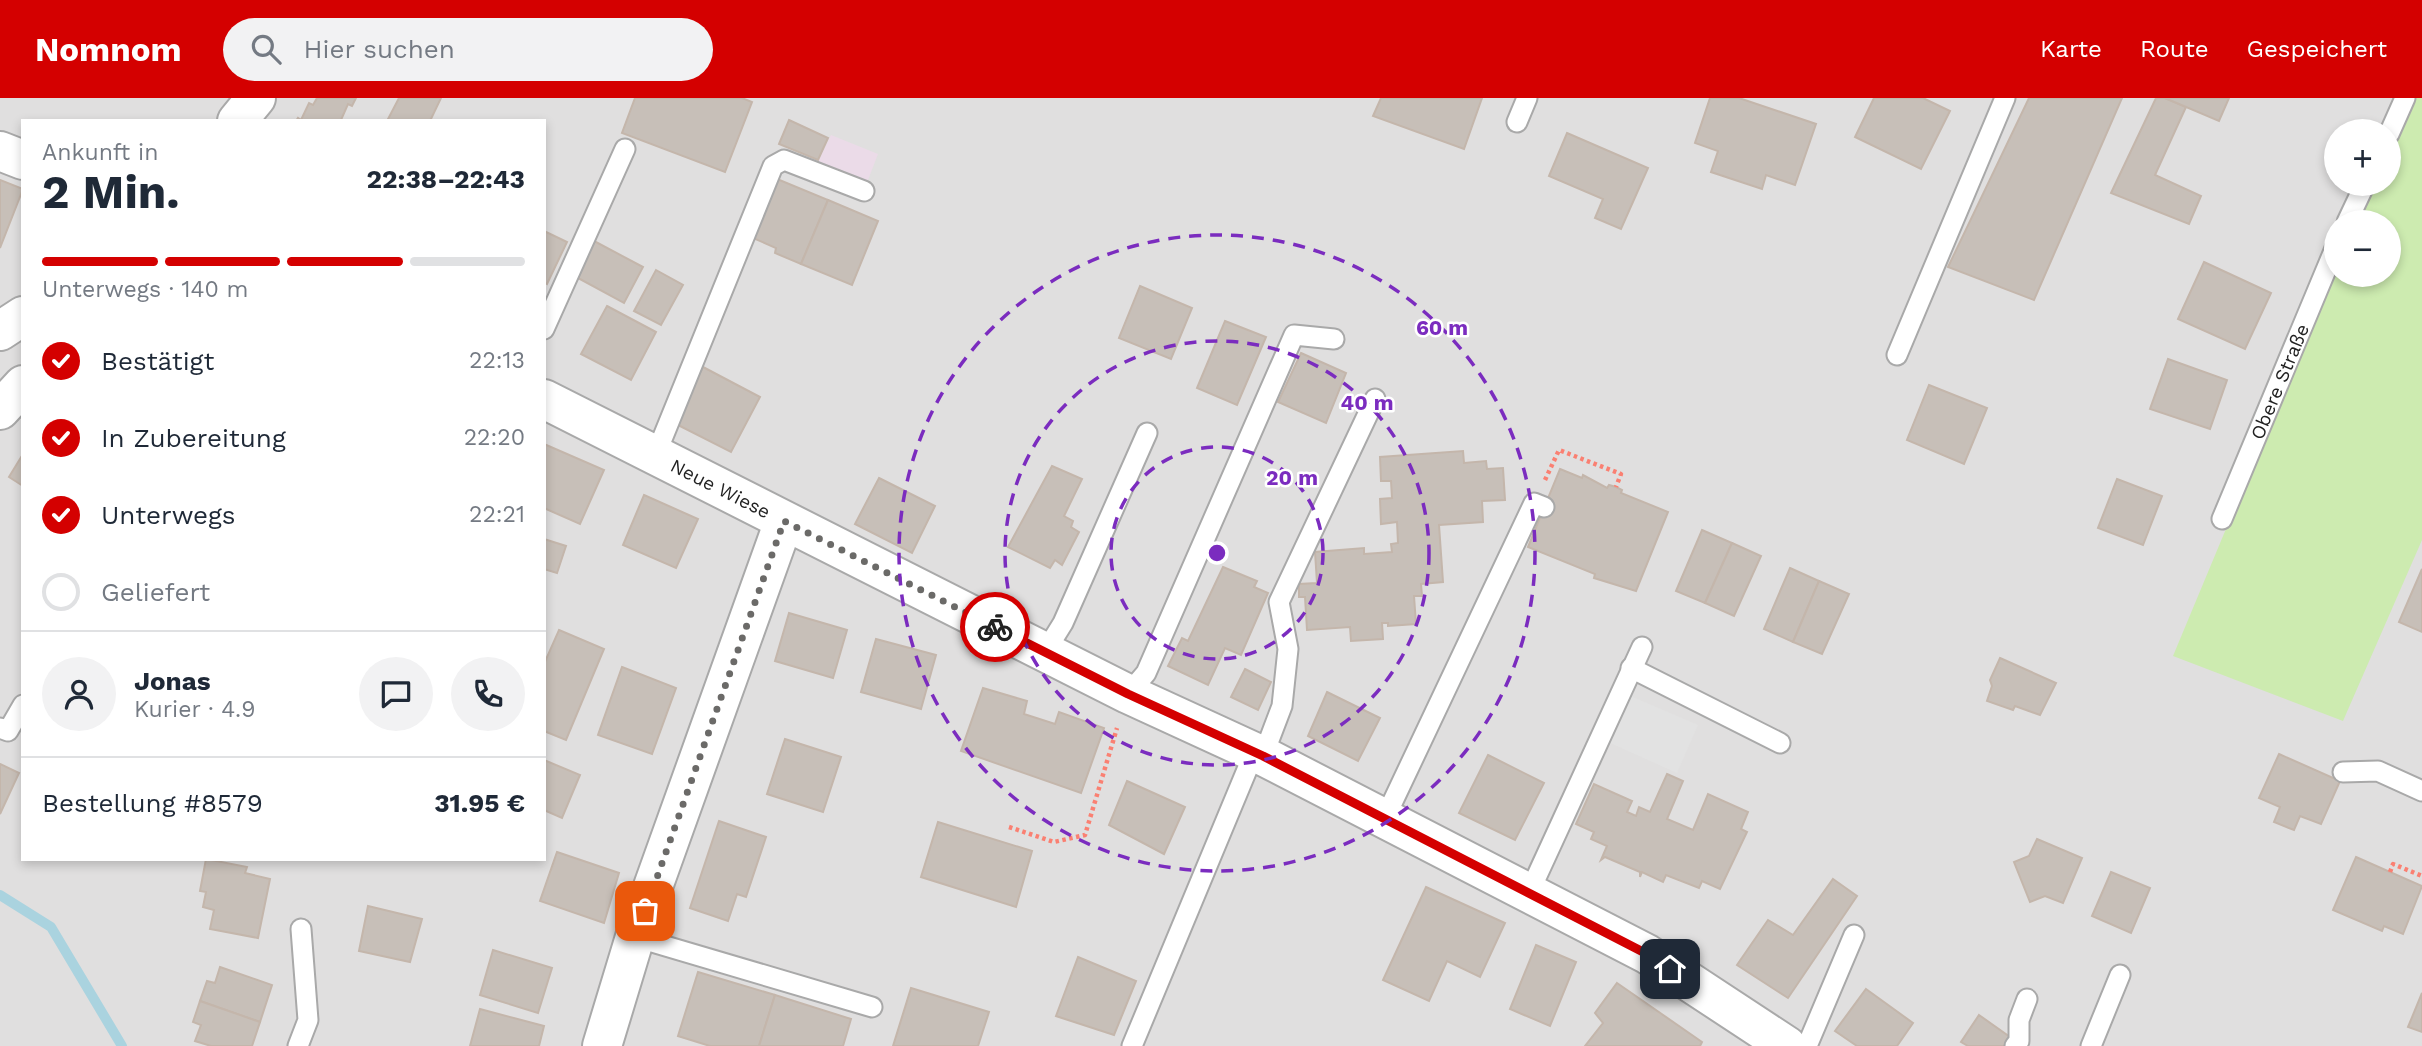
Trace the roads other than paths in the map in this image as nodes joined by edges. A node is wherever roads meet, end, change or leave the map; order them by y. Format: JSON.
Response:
{"nodes":[{"id":1,"x":256,"y":98,"type":"edge"},
{"id":2,"x":1527,"y":98,"type":"edge"},
{"id":3,"x":2005,"y":98,"type":"edge"},
{"id":4,"x":2406,"y":98,"type":"edge"},
{"id":5,"x":239,"y":119,"type":"edge"},
{"id":6,"x":2396,"y":119,"type":"edge"},
{"id":7,"x":1517,"y":122,"type":"dead end"},
{"id":8,"x":625,"y":149,"type":"dead end"},
{"id":9,"x":0,"y":151,"type":"edge"},
{"id":10,"x":21,"y":159,"type":"edge"},
{"id":11,"x":864,"y":191,"type":"dead end"},
{"id":12,"x":2324,"y":275,"type":"edge"},
{"id":13,"x":21,"y":317,"type":"edge"},
{"id":14,"x":546,"y":325,"type":"edge"},
{"id":15,"x":0,"y":331,"type":"edge"},
{"id":16,"x":1334,"y":339,"type":"dead end"},
{"id":17,"x":1897,"y":355,"type":"dead end"},
{"id":18,"x":21,"y":388,"type":"edge"},
{"id":19,"x":1375,"y":399,"type":"dead end"},
{"id":20,"x":546,"y":400,"type":"edge"},
{"id":21,"x":0,"y":410,"type":"edge"},
{"id":22,"x":1147,"y":433,"type":"dead end"},
{"id":23,"x":656,"y":454,"type":"junction"},
{"id":24,"x":1539,"y":505,"type":"road end"},
{"id":25,"x":2222,"y":519,"type":"dead end"},
{"id":26,"x":784,"y":521,"type":"junction"},
{"id":27,"x":1642,"y":647,"type":"dead end"},
{"id":28,"x":1045,"y":652,"type":"junction"},
{"id":29,"x":1630,"y":668,"type":"junction"},
{"id":30,"x":1128,"y":694,"type":"junction"},
{"id":31,"x":21,"y":709,"type":"edge"},
{"id":32,"x":0,"y":728,"type":"edge"},
{"id":33,"x":1780,"y":743,"type":"dead end"},
{"id":34,"x":1259,"y":754,"type":"junction"},
{"id":35,"x":2343,"y":772,"type":"dead end"},
{"id":36,"x":2422,"y":791,"type":"edge"},
{"id":37,"x":1385,"y":818,"type":"junction"},
{"id":38,"x":1529,"y":893,"type":"junction"},
{"id":39,"x":301,"y":929,"type":"dead end"},
{"id":40,"x":1854,"y":935,"type":"dead end"},
{"id":41,"x":635,"y":937,"type":"junction"},
{"id":42,"x":2120,"y":975,"type":"dead end"},
{"id":43,"x":2026,"y":999,"type":"dead end"},
{"id":44,"x":872,"y":1007,"type":"dead end"},
{"id":45,"x":1767,"y":1041,"type":"edge"},
{"id":46,"x":298,"y":1046,"type":"edge"},
{"id":47,"x":602,"y":1046,"type":"edge"},
{"id":48,"x":1132,"y":1046,"type":"edge"},
{"id":49,"x":1807,"y":1046,"type":"edge"},
{"id":50,"x":2015,"y":1046,"type":"edge"},
{"id":51,"x":2091,"y":1046,"type":"edge"}],
"edges":[{"from":1,"to":5,"type":"street"},
{"from":2,"to":7,"type":"lane"},
{"from":3,"to":17,"type":"lane"},
{"from":4,"to":6,"type":"lane"},
{"from":8,"to":14,"type":"lane"},
{"from":9,"to":10,"type":"street"},
{"from":11,"to":23,"type":"lane"},
{"from":12,"to":25,"type":"lane","name":"Obere Straße"},
{"from":13,"to":15,"type":"street"},
{"from":16,"to":30,"type":"lane"},
{"from":18,"to":21,"type":"street"},
{"from":19,"to":34,"type":"lane"},
{"from":20,"to":23,"type":"street","name":"Neue Wiese"},
{"from":22,"to":28,"type":"lane"},
{"from":23,"to":26,"type":"street","name":"Neue Wiese"},
{"from":24,"to":37,"type":"lane"},
{"from":26,"to":28,"type":"street","name":"Neue Wiese"},
{"from":26,"to":41,"type":"street"},
{"from":27,"to":29,"type":"lane"},
{"from":28,"to":30,"type":"street","name":"Neue Wiese"},
{"from":29,"to":33,"type":"lane"},
{"from":29,"to":38,"type":"lane"},
{"from":30,"to":34,"type":"street","name":"Neue Wiese"},
{"from":31,"to":32,"type":"lane"},
{"from":34,"to":37,"type":"street","name":"Neue Wiese"},
{"from":34,"to":48,"type":"lane"},
{"from":35,"to":36,"type":"lane"},
{"from":37,"to":38,"type":"street","name":"Neue Wiese"},
{"from":38,"to":45,"type":"street","name":"Neue Wiese"},
{"from":39,"to":46,"type":"lane"},
{"from":40,"to":49,"type":"lane"},
{"from":41,"to":44,"type":"lane"},
{"from":41,"to":47,"type":"street"},
{"from":42,"to":51,"type":"lane"},
{"from":43,"to":50,"type":"lane"}]}
